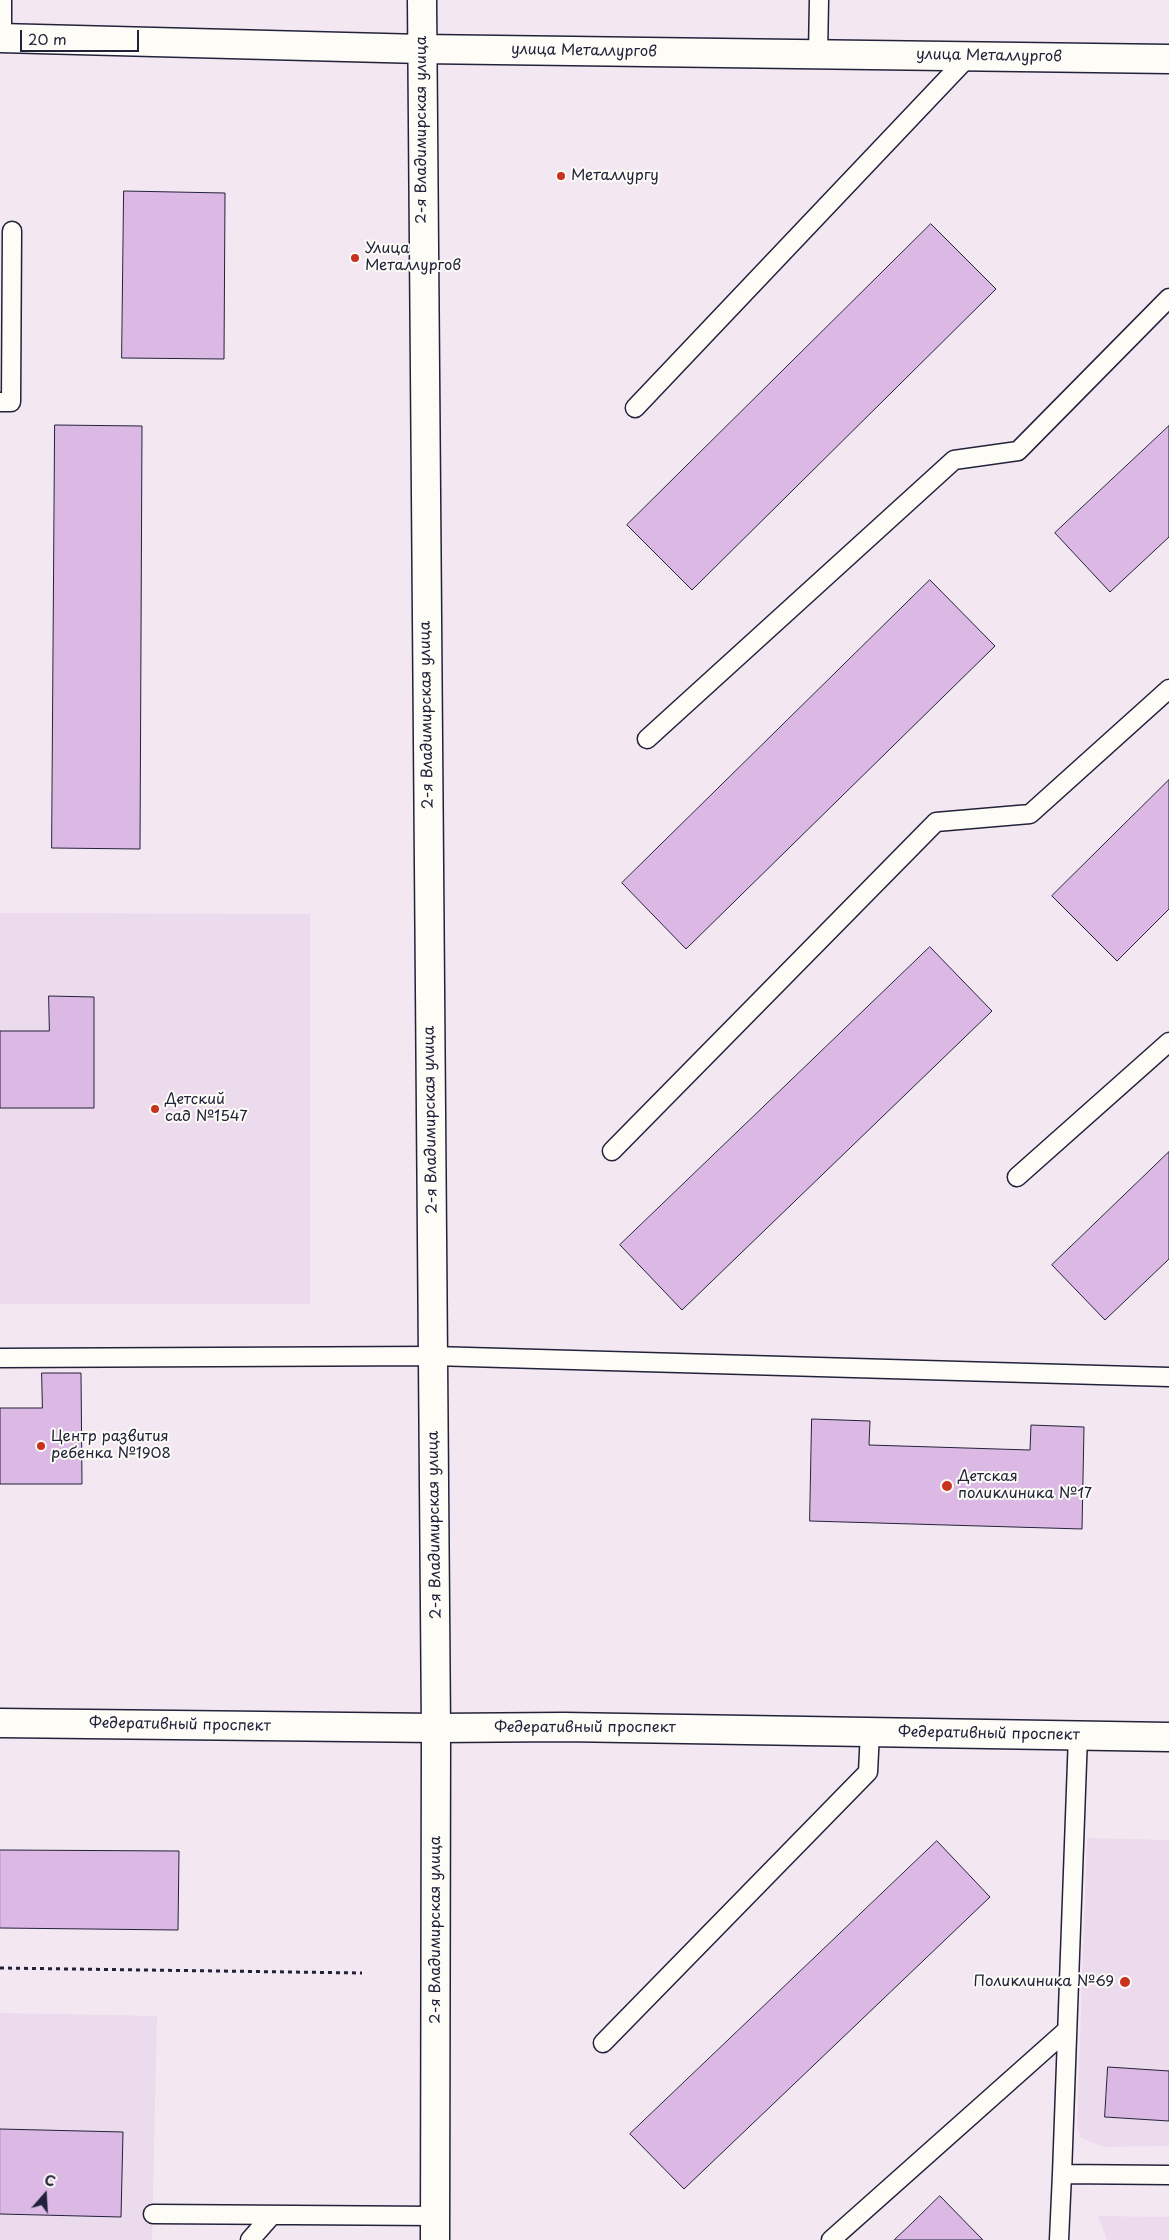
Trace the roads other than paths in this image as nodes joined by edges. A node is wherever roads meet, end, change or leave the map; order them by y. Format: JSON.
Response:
{"nodes":[{"id":1,"x":2,"y":0,"type":"edge"},
{"id":2,"x":422,"y":0,"type":"edge"},
{"id":3,"x":819,"y":0,"type":"edge"},
{"id":4,"x":1,"y":38,"type":"edge"},
{"id":5,"x":422,"y":49,"type":"junction"},
{"id":6,"x":818,"y":54,"type":"junction"},
{"id":7,"x":969,"y":56,"type":"junction"},
{"id":8,"x":1169,"y":58,"type":"edge"},
{"id":9,"x":12,"y":231,"type":"dead end"},
{"id":10,"x":1169,"y":298,"type":"edge"},
{"id":11,"x":0,"y":402,"type":"edge"},
{"id":12,"x":635,"y":408,"type":"dead end"},
{"id":13,"x":1169,"y":689,"type":"edge"},
{"id":14,"x":647,"y":739,"type":"dead end"},
{"id":15,"x":1169,"y":1042,"type":"edge"},
{"id":16,"x":612,"y":1151,"type":"dead end"},
{"id":17,"x":1017,"y":1177,"type":"dead end"},
{"id":18,"x":433,"y":1356,"type":"junction"},
{"id":19,"x":0,"y":1358,"type":"edge"},
{"id":20,"x":1169,"y":1377,"type":"edge"},
{"id":21,"x":0,"y":1723,"type":"edge"},
{"id":22,"x":436,"y":1728,"type":"junction"},
{"id":23,"x":870,"y":1732,"type":"junction"},
{"id":24,"x":1078,"y":1736,"type":"junction"},
{"id":25,"x":1169,"y":1737,"type":"edge"},
{"id":26,"x":1067,"y":2030,"type":"junction"},
{"id":27,"x":603,"y":2043,"type":"dead end"},
{"id":28,"x":1062,"y":2174,"type":"junction"},
{"id":29,"x":1169,"y":2176,"type":"edge"},
{"id":30,"x":153,"y":2214,"type":"dead end"},
{"id":31,"x":272,"y":2215,"type":"junction"},
{"id":32,"x":435,"y":2228,"type":"edge"},
{"id":33,"x":250,"y":2240,"type":"edge"},
{"id":34,"x":831,"y":2240,"type":"edge"},
{"id":35,"x":1059,"y":2240,"type":"edge"}],
"edges":[{"from":1,"to":4,"type":"lane"},
{"from":2,"to":5,"type":"street","name":"2-я Владимирская улица"},
{"from":3,"to":6,"type":"lane"},
{"from":4,"to":5,"type":"street","name":"улица Металлургов"},
{"from":5,"to":6,"type":"street","name":"улица Металлургов"},
{"from":5,"to":18,"type":"street","name":"2-я Владимирская улица"},
{"from":6,"to":7,"type":"street","name":"улица Металлургов"},
{"from":7,"to":8,"type":"street","name":"улица Металлургов"},
{"from":7,"to":12,"type":"lane"},
{"from":9,"to":11,"type":"lane"},
{"from":10,"to":14,"type":"lane"},
{"from":13,"to":16,"type":"lane"},
{"from":15,"to":17,"type":"lane"},
{"from":18,"to":19,"type":"lane"},
{"from":18,"to":20,"type":"lane"},
{"from":18,"to":22,"type":"street","name":"2-я Владимирская улица"},
{"from":21,"to":22,"type":"street","name":"Федеративный проспект"},
{"from":22,"to":23,"type":"street","name":"Федеративный проспект"},
{"from":22,"to":32,"type":"street","name":"2-я Владимирская улица"},
{"from":23,"to":24,"type":"street","name":"Федеративный проспект"},
{"from":23,"to":27,"type":"lane"},
{"from":24,"to":25,"type":"street","name":"Федеративный проспект"},
{"from":24,"to":26,"type":"lane"},
{"from":26,"to":28,"type":"lane"},
{"from":26,"to":34,"type":"lane"},
{"from":28,"to":29,"type":"lane"},
{"from":28,"to":35,"type":"lane"},
{"from":30,"to":31,"type":"lane"},
{"from":31,"to":32,"type":"lane"},
{"from":31,"to":33,"type":"lane"}]}
